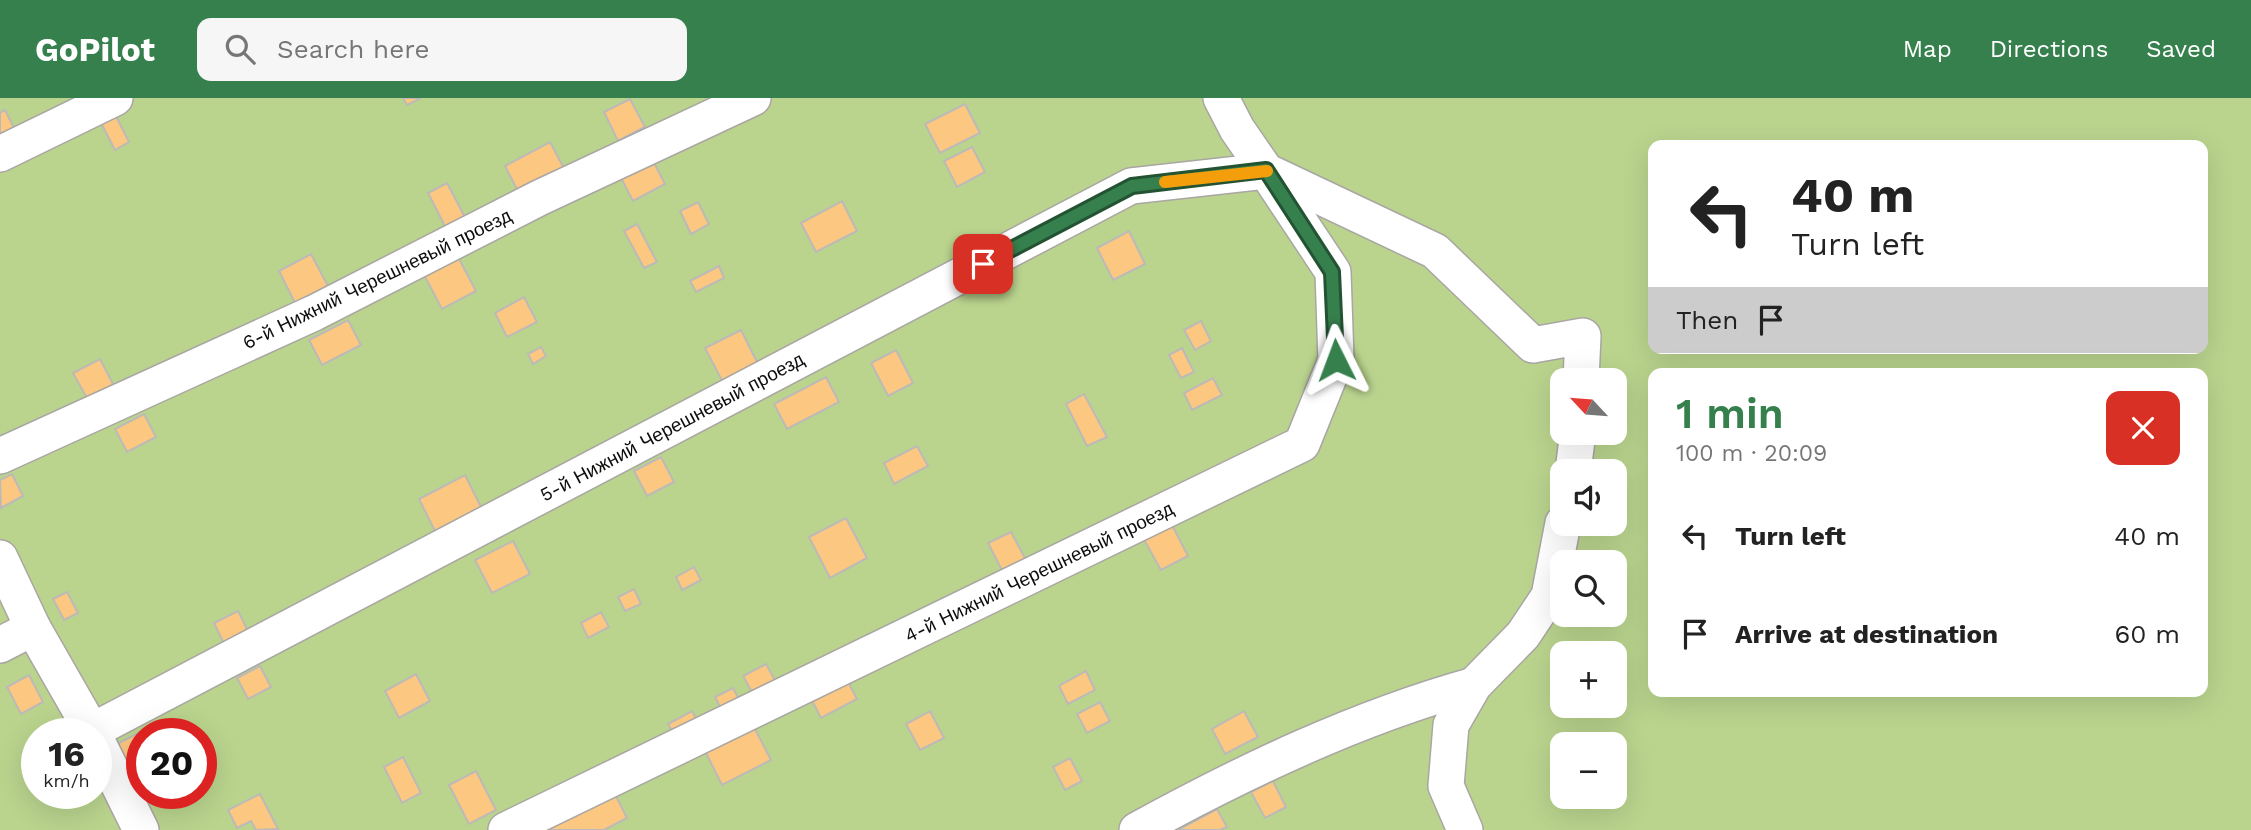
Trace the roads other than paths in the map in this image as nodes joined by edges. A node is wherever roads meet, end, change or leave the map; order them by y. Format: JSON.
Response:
{"nodes":[{"id":1,"x":115,"y":98,"type":"edge"},
{"id":2,"x":753,"y":98,"type":"edge"},
{"id":3,"x":1221,"y":98,"type":"edge"},
{"id":4,"x":0,"y":154,"type":"edge"},
{"id":5,"x":1266,"y":170,"type":"junction"},
{"id":6,"x":1582,"y":368,"type":"edge"},
{"id":7,"x":0,"y":456,"type":"edge"},
{"id":8,"x":1561,"y":536,"type":"edge"},
{"id":9,"x":0,"y":558,"type":"edge"},
{"id":10,"x":33,"y":628,"type":"junction"},
{"id":11,"x":0,"y":645,"type":"edge"},
{"id":12,"x":1474,"y":685,"type":"junction"},
{"id":13,"x":84,"y":718,"type":"edge"},
{"id":14,"x":112,"y":725,"type":"edge"},
{"id":15,"x":112,"y":771,"type":"edge"},
{"id":16,"x":141,"y":830,"type":"edge"},
{"id":17,"x":506,"y":830,"type":"edge"},
{"id":18,"x":1137,"y":830,"type":"edge"},
{"id":19,"x":1465,"y":830,"type":"edge"}],
"edges":[{"from":1,"to":4,"type":"lane"},
{"from":2,"to":7,"type":"lane","name":"6-й Нижний Черешневый проезд"},
{"from":3,"to":5,"type":"lane","name":"4-й Нижний Черешневый проезд"},
{"from":5,"to":6,"type":"lane"},
{"from":5,"to":14,"type":"lane","name":"5-й Нижний Черешневый проезд"},
{"from":5,"to":17,"type":"lane","name":"4-й Нижний Черешневый проезд"},
{"from":8,"to":12,"type":"lane"},
{"from":9,"to":10,"type":"lane"},
{"from":10,"to":11,"type":"lane"},
{"from":10,"to":13,"type":"lane"},
{"from":12,"to":18,"type":"lane"},
{"from":12,"to":19,"type":"lane"},
{"from":15,"to":16,"type":"lane"}]}
